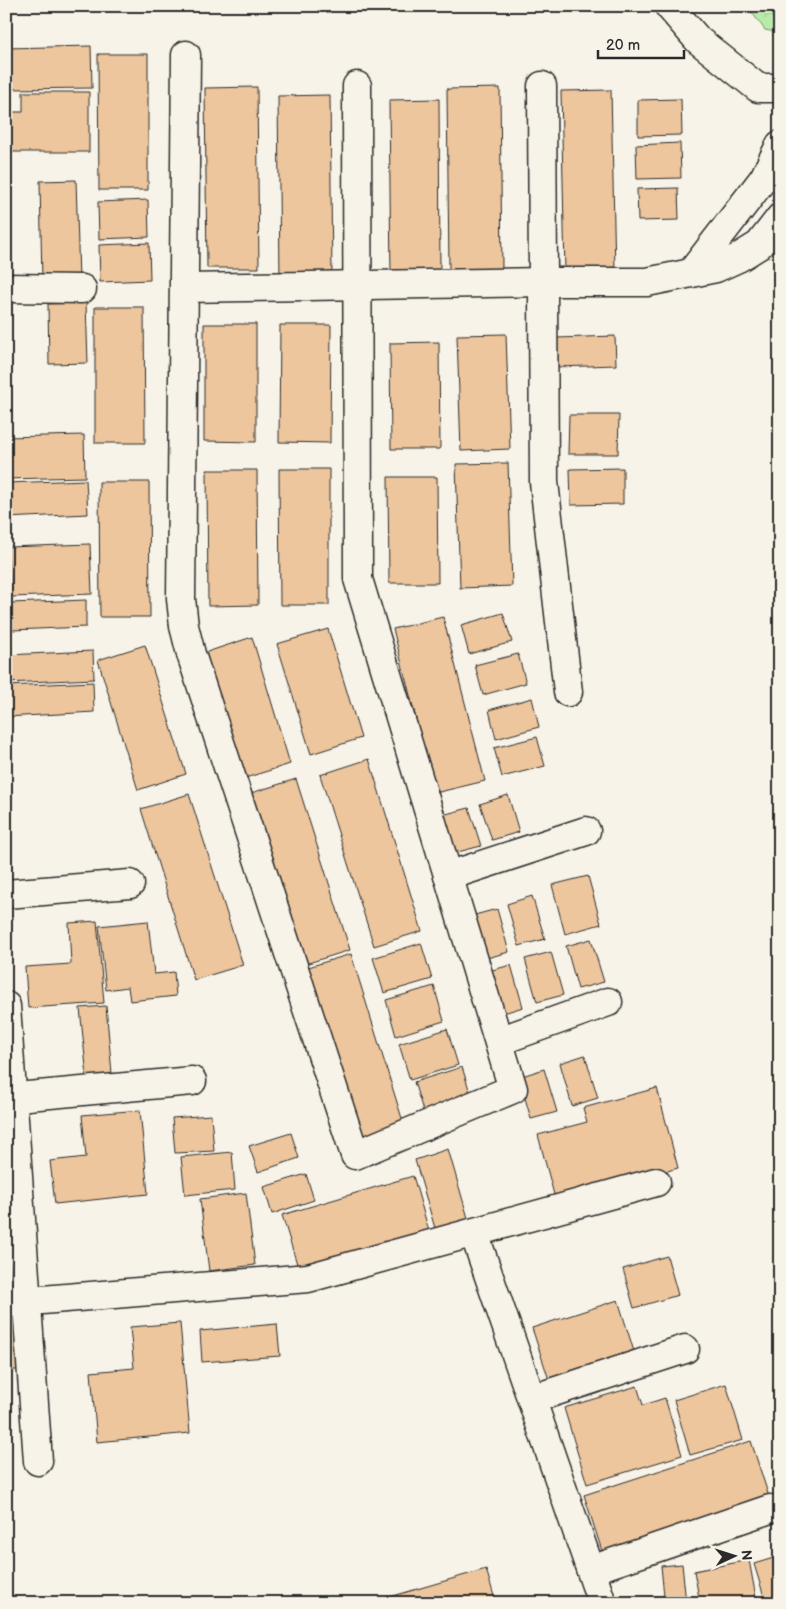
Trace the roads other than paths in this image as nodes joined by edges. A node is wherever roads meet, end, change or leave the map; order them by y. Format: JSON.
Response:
{"nodes":[{"id":1,"x":669,"y":6,"type":"edge"},
{"id":2,"x":186,"y":55,"type":"dead end"},
{"id":3,"x":357,"y":86,"type":"dead end"},
{"id":4,"x":542,"y":86,"type":"dead end"},
{"id":5,"x":780,"y":88,"type":"edge"},
{"id":6,"x":780,"y":145,"type":"edge"},
{"id":7,"x":780,"y":218,"type":"edge"},
{"id":8,"x":691,"y":273,"type":"junction"},
{"id":9,"x":543,"y":282,"type":"junction"},
{"id":10,"x":358,"y":286,"type":"junction"},
{"id":11,"x":6,"y":288,"type":"edge"},
{"id":12,"x":82,"y":288,"type":"dead end"},
{"id":13,"x":185,"y":288,"type":"junction"},
{"id":14,"x":568,"y":692,"type":"dead end"},
{"id":15,"x":586,"y":832,"type":"dead end"},
{"id":16,"x":448,"y":876,"type":"junction"},
{"id":17,"x":130,"y":884,"type":"dead end"},
{"id":18,"x":6,"y":894,"type":"edge"},
{"id":19,"x":608,"y":1002,"type":"dead end"},
{"id":20,"x":6,"y":1006,"type":"edge"},
{"id":21,"x":498,"y":1041,"type":"junction"},
{"id":22,"x":192,"y":1081,"type":"dead end"},
{"id":23,"x":9,"y":1098,"type":"edge"},
{"id":24,"x":656,"y":1182,"type":"dead end"},
{"id":25,"x":474,"y":1233,"type":"junction"},
{"id":26,"x":17,"y":1302,"type":"edge"},
{"id":27,"x":685,"y":1348,"type":"dead end"},
{"id":28,"x":532,"y":1399,"type":"junction"},
{"id":29,"x":38,"y":1461,"type":"dead end"},
{"id":30,"x":770,"y":1509,"type":"dead end"},
{"id":31,"x":591,"y":1570,"type":"junction"},
{"id":32,"x":602,"y":1603,"type":"edge"}],
"edges":[{"from":1,"to":5,"type":"street"},
{"from":2,"to":13,"type":"street"},
{"from":3,"to":10,"type":"street"},
{"from":4,"to":9,"type":"street"},
{"from":6,"to":8,"type":"street"},
{"from":7,"to":8,"type":"street"},
{"from":8,"to":9,"type":"street"},
{"from":9,"to":10,"type":"street"},
{"from":9,"to":14,"type":"street"},
{"from":10,"to":13,"type":"street"},
{"from":10,"to":16,"type":"street"},
{"from":11,"to":12,"type":"street"},
{"from":13,"to":21,"type":"street"},
{"from":15,"to":16,"type":"street"},
{"from":16,"to":21,"type":"street"},
{"from":17,"to":18,"type":"street"},
{"from":19,"to":21,"type":"street"},
{"from":20,"to":23,"type":"street"},
{"from":22,"to":23,"type":"street"},
{"from":23,"to":26,"type":"street"},
{"from":24,"to":25,"type":"street"},
{"from":25,"to":26,"type":"street"},
{"from":25,"to":28,"type":"street"},
{"from":26,"to":29,"type":"street"},
{"from":27,"to":28,"type":"street"},
{"from":28,"to":31,"type":"street"},
{"from":30,"to":31,"type":"street"},
{"from":31,"to":32,"type":"street"}]}
